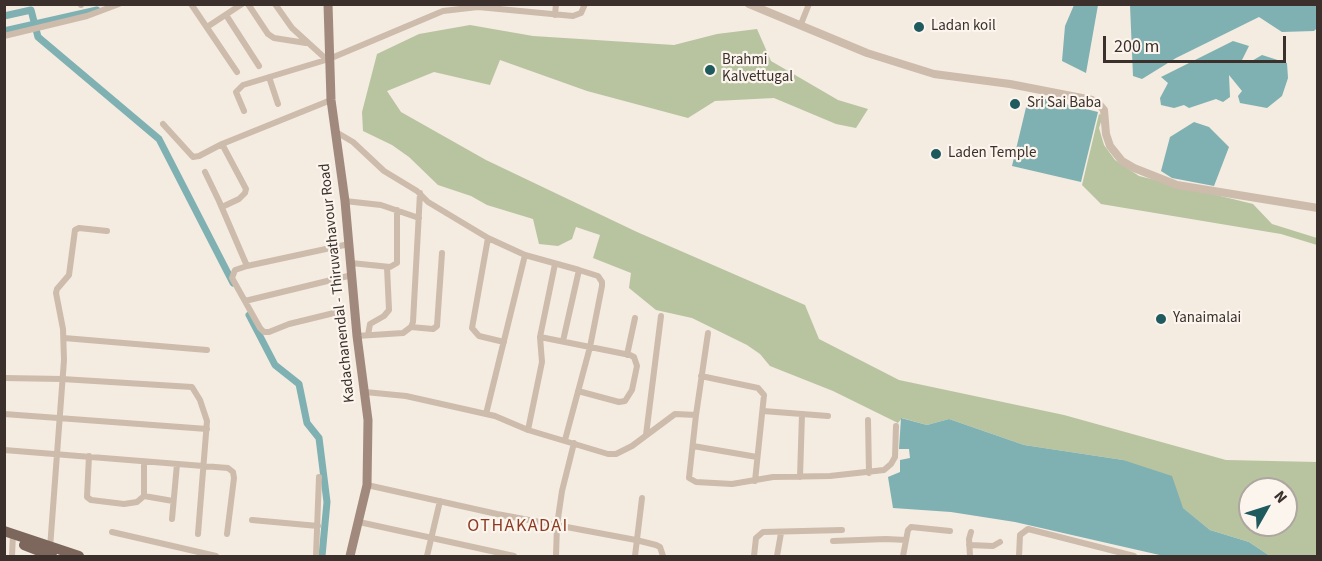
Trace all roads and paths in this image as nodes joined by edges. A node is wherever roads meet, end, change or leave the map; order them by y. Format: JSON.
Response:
{"nodes":[{"id":1,"x":119,"y":4,"type":"edge"},
{"id":2,"x":191,"y":4,"type":"edge"},
{"id":3,"x":242,"y":4,"type":"edge"},
{"id":4,"x":248,"y":4,"type":"edge"},
{"id":5,"x":275,"y":4,"type":"edge"},
{"id":6,"x":328,"y":4,"type":"edge"},
{"id":7,"x":556,"y":4,"type":"edge"},
{"id":8,"x":585,"y":4,"type":"edge"},
{"id":9,"x":749,"y":4,"type":"edge"},
{"id":10,"x":809,"y":4,"type":"edge"},
{"id":11,"x":443,"y":8,"type":"edge"},
{"id":12,"x":226,"y":15,"type":"junction"},
{"id":13,"x":555,"y":15,"type":"junction"},
{"id":14,"x":801,"y":24,"type":"junction"},
{"id":15,"x":207,"y":27,"type":"junction"},
{"id":16,"x":4,"y":36,"type":"edge"},
{"id":17,"x":307,"y":43,"type":"junction"},
{"id":18,"x":328,"y":59,"type":"junction"},
{"id":19,"x":259,"y":66,"type":"dead end"},
{"id":20,"x":237,"y":72,"type":"dead end"},
{"id":21,"x":269,"y":77,"type":"junction"},
{"id":22,"x":331,"y":100,"type":"junction"},
{"id":23,"x":278,"y":104,"type":"dead end"},
{"id":24,"x":244,"y":111,"type":"dead end"},
{"id":25,"x":164,"y":124,"type":"dead end"},
{"id":26,"x":336,"y":132,"type":"junction"},
{"id":27,"x":222,"y":144,"type":"junction"},
{"id":28,"x":205,"y":172,"type":"dead end"},
{"id":29,"x":420,"y":193,"type":"junction"},
{"id":30,"x":345,"y":201,"type":"junction"},
{"id":31,"x":222,"y":207,"type":"junction"},
{"id":32,"x":1317,"y":208,"type":"edge"},
{"id":33,"x":397,"y":210,"type":"junction"},
{"id":34,"x":419,"y":218,"type":"junction"},
{"id":35,"x":107,"y":231,"type":"dead end"},
{"id":36,"x":488,"y":238,"type":"junction"},
{"id":37,"x":349,"y":244,"type":"junction"},
{"id":38,"x":442,"y":254,"type":"dead end"},
{"id":39,"x":525,"y":255,"type":"junction"},
{"id":40,"x":351,"y":264,"type":"junction"},
{"id":41,"x":555,"y":264,"type":"junction"},
{"id":42,"x":247,"y":266,"type":"junction"},
{"id":43,"x":387,"y":267,"type":"junction"},
{"id":44,"x":579,"y":270,"type":"junction"},
{"id":45,"x":352,"y":275,"type":"junction"},
{"id":46,"x":245,"y":301,"type":"junction"},
{"id":47,"x":334,"y":314,"type":"dead end"},
{"id":48,"x":661,"y":316,"type":"dead end"},
{"id":49,"x":635,"y":318,"type":"dead end"},
{"id":50,"x":411,"y":327,"type":"junction"},
{"id":51,"x":708,"y":333,"type":"dead end"},
{"id":52,"x":368,"y":335,"type":"junction"},
{"id":53,"x":357,"y":336,"type":"junction"},
{"id":54,"x":540,"y":337,"type":"junction"},
{"id":55,"x":64,"y":338,"type":"junction"},
{"id":56,"x":562,"y":341,"type":"junction"},
{"id":57,"x":504,"y":342,"type":"junction"},
{"id":58,"x":590,"y":347,"type":"junction"},
{"id":59,"x":207,"y":350,"type":"dead end"},
{"id":60,"x":627,"y":355,"type":"junction"},
{"id":61,"x":701,"y":376,"type":"junction"},
{"id":62,"x":4,"y":378,"type":"edge"},
{"id":63,"x":62,"y":379,"type":"junction"},
{"id":64,"x":578,"y":391,"type":"junction"},
{"id":65,"x":365,"y":392,"type":"junction"},
{"id":66,"x":763,"y":411,"type":"junction"},
{"id":67,"x":4,"y":414,"type":"edge"},
{"id":68,"x":486,"y":414,"type":"junction"},
{"id":69,"x":802,"y":414,"type":"junction"},
{"id":70,"x":696,"y":415,"type":"junction"},
{"id":71,"x":828,"y":416,"type":"dead end"},
{"id":72,"x":60,"y":418,"type":"junction"},
{"id":73,"x":868,"y":420,"type":"dead end"},
{"id":74,"x":896,"y":426,"type":"dead end"},
{"id":75,"x":207,"y":429,"type":"junction"},
{"id":76,"x":528,"y":430,"type":"junction"},
{"id":77,"x":646,"y":435,"type":"junction"},
{"id":78,"x":565,"y":440,"type":"junction"},
{"id":79,"x":573,"y":443,"type":"junction"},
{"id":80,"x":693,"y":446,"type":"junction"},
{"id":81,"x":4,"y":450,"type":"edge"},
{"id":82,"x":58,"y":454,"type":"junction"},
{"id":83,"x":88,"y":456,"type":"junction"},
{"id":84,"x":757,"y":457,"type":"junction"},
{"id":85,"x":144,"y":462,"type":"junction"},
{"id":86,"x":177,"y":464,"type":"junction"},
{"id":87,"x":204,"y":466,"type":"junction"},
{"id":88,"x":869,"y":473,"type":"junction"},
{"id":89,"x":319,"y":477,"type":"dead end"},
{"id":90,"x":800,"y":477,"type":"junction"},
{"id":91,"x":755,"y":481,"type":"junction"},
{"id":92,"x":367,"y":485,"type":"junction"},
{"id":93,"x":144,"y":496,"type":"junction"},
{"id":94,"x":642,"y":498,"type":"dead end"},
{"id":95,"x":173,"y":501,"type":"junction"},
{"id":96,"x":440,"y":501,"type":"junction"},
{"id":97,"x":172,"y":519,"type":"dead end"},
{"id":98,"x":252,"y":520,"type":"dead end"},
{"id":99,"x":359,"y":522,"type":"junction"},
{"id":100,"x":557,"y":525,"type":"junction"},
{"id":101,"x":318,"y":526,"type":"junction"},
{"id":102,"x":842,"y":530,"type":"dead end"},
{"id":103,"x":950,"y":531,"type":"dead end"},
{"id":104,"x":112,"y":532,"type":"dead end"},
{"id":105,"x":972,"y":532,"type":"dead end"},
{"id":106,"x":781,"y":533,"type":"junction"},
{"id":107,"x":198,"y":534,"type":"dead end"},
{"id":108,"x":227,"y":534,"type":"dead end"},
{"id":109,"x":9,"y":536,"type":"edge"},
{"id":110,"x":431,"y":538,"type":"junction"},
{"id":111,"x":636,"y":540,"type":"junction"},
{"id":112,"x":906,"y":540,"type":"junction"},
{"id":113,"x":832,"y":541,"type":"dead end"},
{"id":114,"x":1000,"y":542,"type":"dead end"},
{"id":115,"x":969,"y":545,"type":"junction"},
{"id":116,"x":50,"y":553,"type":"edge"},
{"id":117,"x":12,"y":556,"type":"edge"},
{"id":118,"x":79,"y":556,"type":"edge"},
{"id":119,"x":216,"y":556,"type":"edge"},
{"id":120,"x":316,"y":556,"type":"edge"},
{"id":121,"x":350,"y":556,"type":"edge"},
{"id":122,"x":427,"y":556,"type":"edge"},
{"id":123,"x":514,"y":556,"type":"edge"},
{"id":124,"x":556,"y":556,"type":"edge"},
{"id":125,"x":635,"y":556,"type":"edge"},
{"id":126,"x":663,"y":556,"type":"edge"},
{"id":127,"x":754,"y":556,"type":"edge"},
{"id":128,"x":777,"y":556,"type":"edge"},
{"id":129,"x":903,"y":556,"type":"edge"},
{"id":130,"x":970,"y":556,"type":"edge"},
{"id":131,"x":1019,"y":556,"type":"edge"},
{"id":132,"x":1134,"y":556,"type":"edge"}],
"edges":[{"from":1,"to":16,"type":"street"},
{"from":2,"to":15,"type":"street"},
{"from":3,"to":12,"type":"street"},
{"from":4,"to":17,"type":"street"},
{"from":5,"to":17,"type":"street"},
{"from":6,"to":18,"type":"main road","name":"Kadachanendal - Thiruvathavour Road"},
{"from":7,"to":13,"type":"street"},
{"from":8,"to":13,"type":"street"},
{"from":9,"to":14,"type":"street"},
{"from":10,"to":14,"type":"street"},
{"from":11,"to":13,"type":"street"},
{"from":11,"to":18,"type":"street"},
{"from":12,"to":15,"type":"street"},
{"from":12,"to":19,"type":"street"},
{"from":14,"to":32,"type":"street"},
{"from":15,"to":20,"type":"street"},
{"from":17,"to":18,"type":"street"},
{"from":18,"to":21,"type":"street"},
{"from":18,"to":22,"type":"main road","name":"Kadachanendal - Thiruvathavour Road"},
{"from":21,"to":23,"type":"street"},
{"from":21,"to":24,"type":"street"},
{"from":22,"to":26,"type":"main road","name":"Kadachanendal - Thiruvathavour Road"},
{"from":22,"to":27,"type":"street"},
{"from":25,"to":27,"type":"street"},
{"from":26,"to":29,"type":"street"},
{"from":26,"to":30,"type":"main road","name":"Kadachanendal - Thiruvathavour Road"},
{"from":27,"to":31,"type":"street"},
{"from":28,"to":31,"type":"street"},
{"from":29,"to":34,"type":"street"},
{"from":29,"to":36,"type":"street"},
{"from":30,"to":33,"type":"street"},
{"from":30,"to":37,"type":"main road","name":"Kadachanendal - Thiruvathavour Road"},
{"from":31,"to":42,"type":"street"},
{"from":33,"to":34,"type":"street"},
{"from":33,"to":43,"type":"street"},
{"from":34,"to":50,"type":"street"},
{"from":35,"to":55,"type":"street"},
{"from":36,"to":39,"type":"street"},
{"from":36,"to":57,"type":"street"},
{"from":37,"to":40,"type":"main road","name":"Kadachanendal - Thiruvathavour Road"},
{"from":37,"to":42,"type":"street"},
{"from":38,"to":50,"type":"street"},
{"from":39,"to":41,"type":"street"},
{"from":39,"to":57,"type":"street"},
{"from":40,"to":43,"type":"street"},
{"from":40,"to":45,"type":"main road","name":"Kadachanendal - Thiruvathavour Road"},
{"from":41,"to":44,"type":"street"},
{"from":41,"to":54,"type":"street"},
{"from":42,"to":46,"type":"street"},
{"from":43,"to":52,"type":"street"},
{"from":44,"to":56,"type":"street"},
{"from":44,"to":58,"type":"street"},
{"from":45,"to":46,"type":"street"},
{"from":45,"to":53,"type":"main road","name":"Kadachanendal - Thiruvathavour Road"},
{"from":46,"to":47,"type":"street"},
{"from":48,"to":77,"type":"street"},
{"from":49,"to":60,"type":"street"},
{"from":50,"to":52,"type":"street"},
{"from":51,"to":61,"type":"street"},
{"from":52,"to":53,"type":"street"},
{"from":53,"to":65,"type":"main road","name":"Kadachanendal - Thiruvathavour Road"},
{"from":54,"to":56,"type":"street"},
{"from":54,"to":76,"type":"street"},
{"from":55,"to":59,"type":"street"},
{"from":55,"to":63,"type":"street"},
{"from":56,"to":58,"type":"street"},
{"from":57,"to":68,"type":"street"},
{"from":58,"to":60,"type":"street"},
{"from":58,"to":64,"type":"street"},
{"from":60,"to":64,"type":"street"},
{"from":61,"to":66,"type":"street"},
{"from":61,"to":70,"type":"street"},
{"from":62,"to":63,"type":"street"},
{"from":63,"to":72,"type":"street"},
{"from":63,"to":75,"type":"street"},
{"from":64,"to":78,"type":"street"},
{"from":65,"to":68,"type":"street"},
{"from":65,"to":92,"type":"main road","name":"Kadachanendal - Thiruvathavour Road"},
{"from":66,"to":69,"type":"street"},
{"from":66,"to":84,"type":"street"},
{"from":67,"to":72,"type":"street"},
{"from":68,"to":76,"type":"street"},
{"from":69,"to":71,"type":"street"},
{"from":69,"to":90,"type":"street"},
{"from":70,"to":77,"type":"street"},
{"from":70,"to":80,"type":"street"},
{"from":72,"to":75,"type":"street"},
{"from":72,"to":82,"type":"street"},
{"from":73,"to":88,"type":"street"},
{"from":74,"to":88,"type":"street"},
{"from":75,"to":87,"type":"street"},
{"from":76,"to":78,"type":"street"},
{"from":77,"to":79,"type":"street"},
{"from":78,"to":79,"type":"street"},
{"from":79,"to":100,"type":"street"},
{"from":80,"to":84,"type":"street"},
{"from":80,"to":91,"type":"street"},
{"from":81,"to":82,"type":"street"},
{"from":82,"to":83,"type":"street"},
{"from":82,"to":116,"type":"street"},
{"from":83,"to":85,"type":"street"},
{"from":83,"to":93,"type":"street"},
{"from":84,"to":91,"type":"street"},
{"from":85,"to":86,"type":"street"},
{"from":85,"to":93,"type":"street"},
{"from":86,"to":87,"type":"street"},
{"from":86,"to":95,"type":"street"},
{"from":87,"to":107,"type":"street"},
{"from":87,"to":108,"type":"street"},
{"from":88,"to":90,"type":"street"},
{"from":89,"to":101,"type":"street"},
{"from":90,"to":91,"type":"street"},
{"from":92,"to":96,"type":"street"},
{"from":92,"to":99,"type":"main road","name":"Kadachanendal - Thiruvathavour Road"},
{"from":93,"to":95,"type":"street"},
{"from":94,"to":111,"type":"street"},
{"from":95,"to":97,"type":"street"},
{"from":96,"to":100,"type":"street"},
{"from":96,"to":110,"type":"street"},
{"from":98,"to":101,"type":"street"},
{"from":99,"to":110,"type":"street"},
{"from":99,"to":121,"type":"main road","name":"Kadachanendal - Thiruvathavour Road"},
{"from":100,"to":111,"type":"street"},
{"from":100,"to":124,"type":"street"},
{"from":101,"to":120,"type":"street"},
{"from":102,"to":106,"type":"street"},
{"from":103,"to":112,"type":"street"},
{"from":104,"to":119,"type":"street"},
{"from":105,"to":115,"type":"street"},
{"from":106,"to":127,"type":"street"},
{"from":106,"to":128,"type":"street"},
{"from":109,"to":116,"type":"main road"},
{"from":109,"to":117,"type":"street"},
{"from":110,"to":122,"type":"street"},
{"from":110,"to":123,"type":"street"},
{"from":111,"to":125,"type":"street"},
{"from":111,"to":126,"type":"street"},
{"from":112,"to":113,"type":"street"},
{"from":112,"to":129,"type":"street"},
{"from":114,"to":115,"type":"street"},
{"from":115,"to":130,"type":"street"},
{"from":116,"to":118,"type":"main road"},
{"from":131,"to":132,"type":"street"}]}
